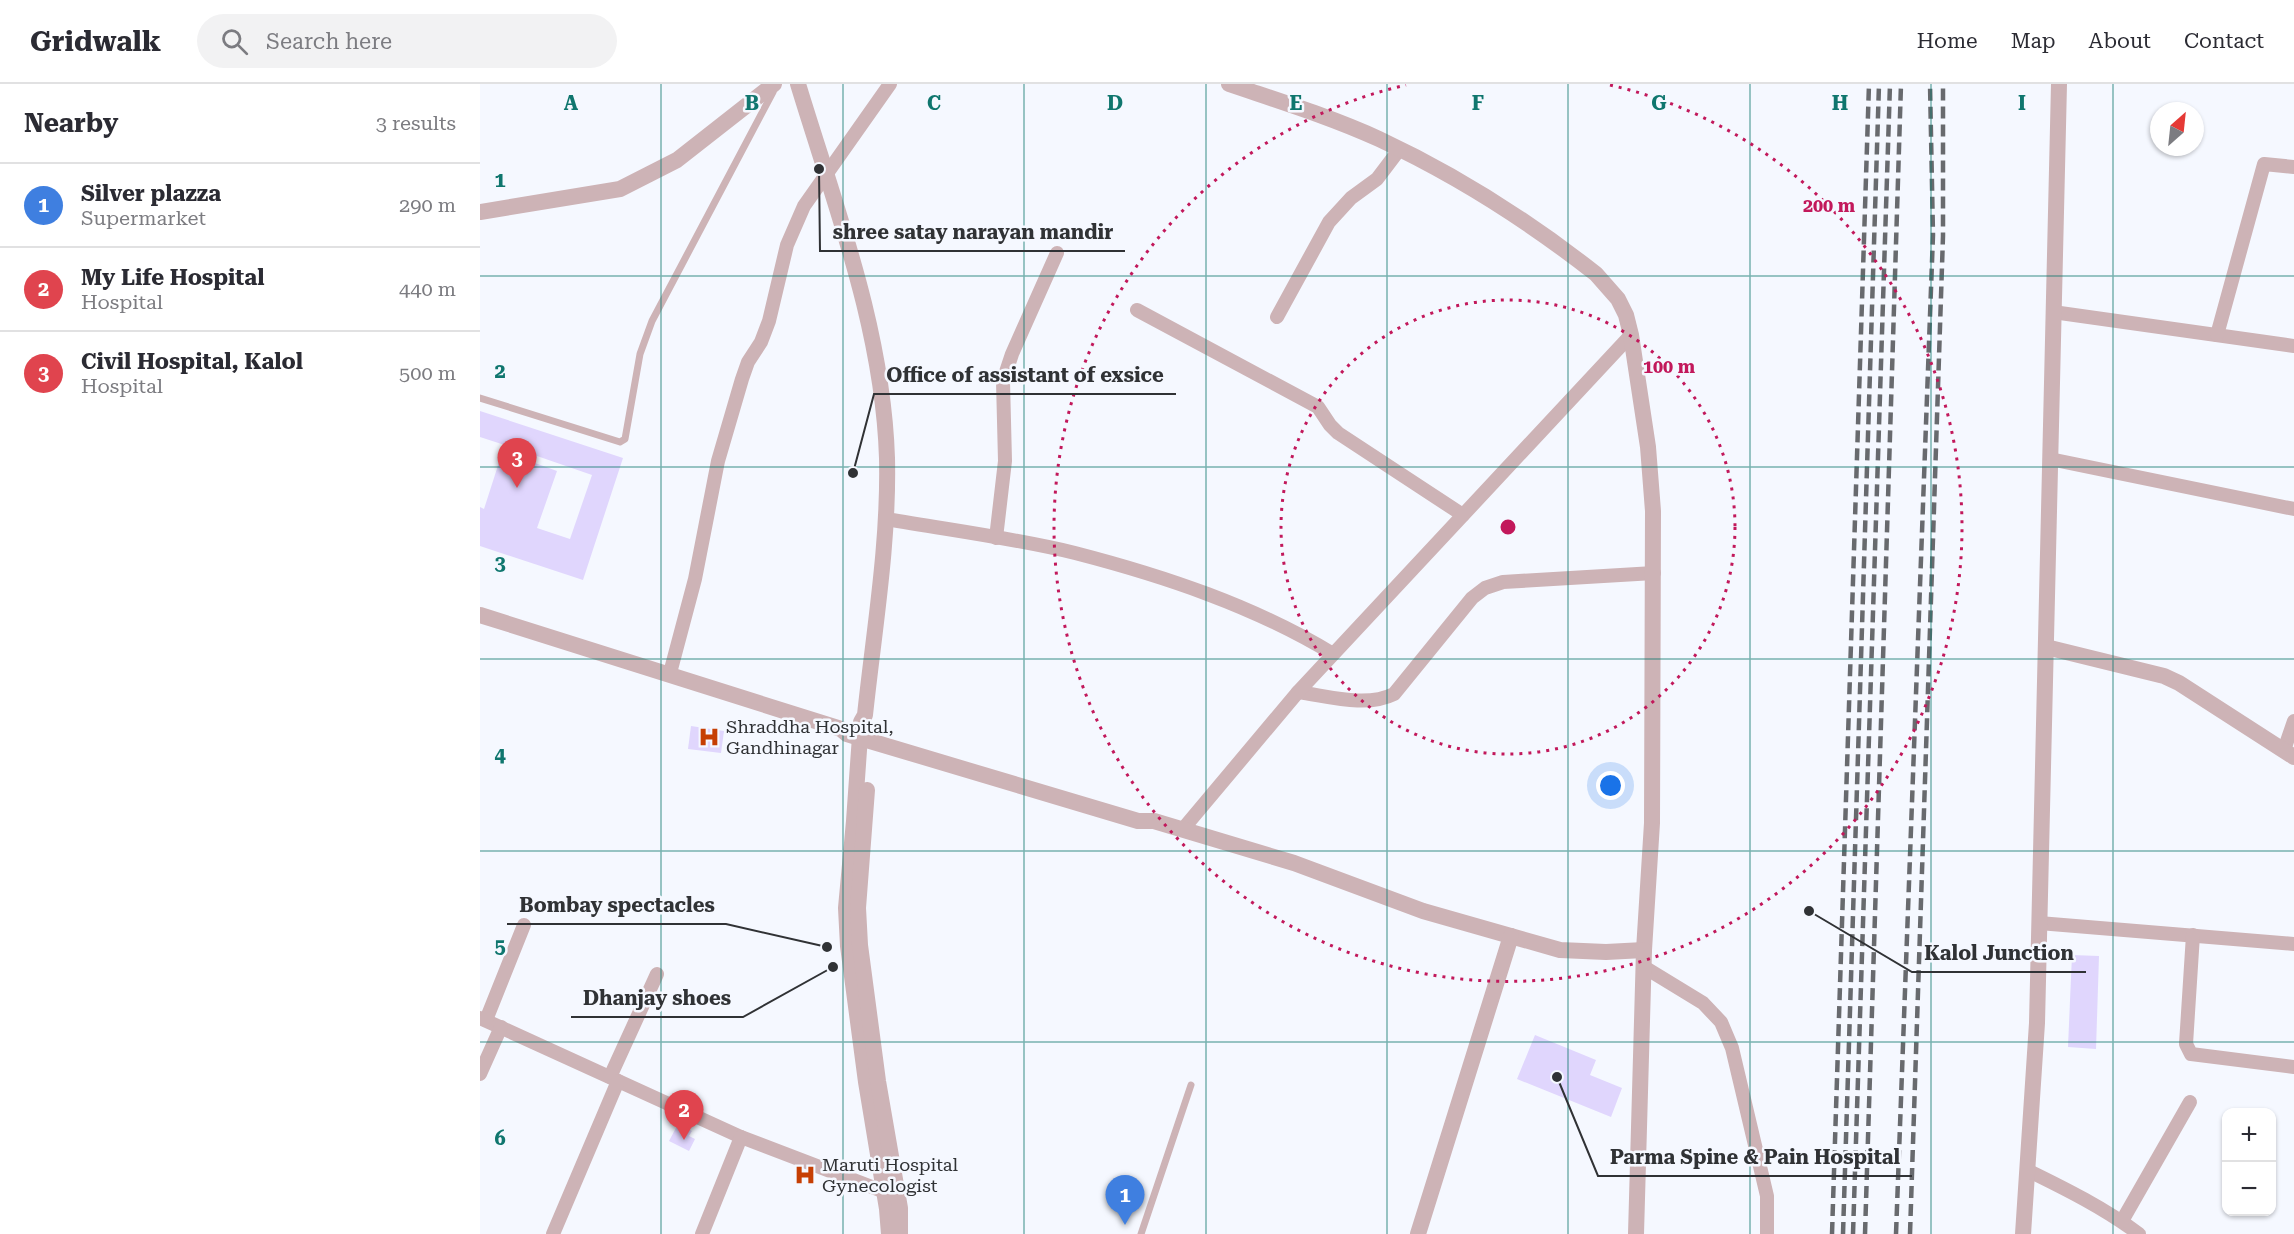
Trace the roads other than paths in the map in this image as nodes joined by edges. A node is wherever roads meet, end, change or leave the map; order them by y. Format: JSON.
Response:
{"nodes":[{"id":1,"x":776,"y":84,"type":"edge"},
{"id":2,"x":798,"y":84,"type":"edge"},
{"id":3,"x":890,"y":84,"type":"edge"},
{"id":4,"x":1229,"y":84,"type":"edge"},
{"id":5,"x":2059,"y":84,"type":"edge"},
{"id":6,"x":1399,"y":150,"type":"junction"},
{"id":7,"x":2294,"y":167,"type":"edge"},
{"id":8,"x":826,"y":177,"type":"junction"},
{"id":9,"x":480,"y":212,"type":"edge"},
{"id":10,"x":1057,"y":253,"type":"dead end"},
{"id":11,"x":1137,"y":310,"type":"dead end"},
{"id":12,"x":2053,"y":312,"type":"junction"},
{"id":13,"x":1277,"y":317,"type":"dead end"},
{"id":14,"x":1632,"y":335,"type":"junction"},
{"id":15,"x":2217,"y":335,"type":"junction"},
{"id":16,"x":2294,"y":346,"type":"edge"},
{"id":17,"x":480,"y":398,"type":"edge"},
{"id":18,"x":2050,"y":459,"type":"junction"},
{"id":19,"x":2294,"y":508,"type":"edge"},
{"id":20,"x":1463,"y":515,"type":"junction"},
{"id":21,"x":887,"y":519,"type":"junction"},
{"id":22,"x":996,"y":538,"type":"junction"},
{"id":23,"x":1654,"y":573,"type":"junction"},
{"id":24,"x":480,"y":615,"type":"edge"},
{"id":25,"x":2046,"y":647,"type":"junction"},
{"id":26,"x":1333,"y":654,"type":"junction"},
{"id":27,"x":670,"y":673,"type":"junction"},
{"id":28,"x":1298,"y":692,"type":"junction"},
{"id":29,"x":2294,"y":721,"type":"edge"},
{"id":30,"x":865,"y":730,"type":"junction"},
{"id":31,"x":2289,"y":753,"type":"edge"},
{"id":32,"x":1182,"y":830,"type":"junction"},
{"id":33,"x":2039,"y":923,"type":"junction"},
{"id":34,"x":524,"y":925,"type":"dead end"},
{"id":35,"x":2193,"y":935,"type":"junction"},
{"id":36,"x":1511,"y":936,"type":"junction"},
{"id":37,"x":2294,"y":944,"type":"edge"},
{"id":38,"x":1644,"y":958,"type":"junction"},
{"id":39,"x":657,"y":974,"type":"dead end"},
{"id":40,"x":483,"y":1019,"type":"edge"},
{"id":41,"x":501,"y":1027,"type":"junction"},
{"id":42,"x":2294,"y":1067,"type":"edge"},
{"id":43,"x":480,"y":1074,"type":"edge"},
{"id":44,"x":614,"y":1079,"type":"junction"},
{"id":45,"x":1191,"y":1084,"type":"dead end"},
{"id":46,"x":2190,"y":1102,"type":"dead end"},
{"id":47,"x":741,"y":1137,"type":"junction"},
{"id":48,"x":2027,"y":1170,"type":"junction"},
{"id":49,"x":885,"y":1192,"type":"junction"},
{"id":50,"x":2122,"y":1221,"type":"junction"},
{"id":51,"x":553,"y":1234,"type":"edge"},
{"id":52,"x":702,"y":1234,"type":"edge"},
{"id":53,"x":889,"y":1234,"type":"edge"},
{"id":54,"x":900,"y":1234,"type":"edge"},
{"id":55,"x":1141,"y":1234,"type":"edge"},
{"id":56,"x":1418,"y":1234,"type":"edge"},
{"id":57,"x":1636,"y":1234,"type":"edge"},
{"id":58,"x":1767,"y":1234,"type":"edge"},
{"id":59,"x":2023,"y":1234,"type":"edge"},
{"id":60,"x":2139,"y":1234,"type":"edge"}],
"edges":[{"from":1,"to":9,"type":"street"},
{"from":1,"to":17,"type":"lane"},
{"from":2,"to":8,"type":"street"},
{"from":3,"to":8,"type":"street"},
{"from":4,"to":6,"type":"street"},
{"from":5,"to":12,"type":"street"},
{"from":6,"to":13,"type":"street"},
{"from":6,"to":14,"type":"street"},
{"from":7,"to":15,"type":"street"},
{"from":8,"to":21,"type":"street"},
{"from":8,"to":27,"type":"street"},
{"from":10,"to":22,"type":"street"},
{"from":11,"to":20,"type":"street"},
{"from":12,"to":15,"type":"street"},
{"from":12,"to":18,"type":"street"},
{"from":14,"to":20,"type":"street"},
{"from":14,"to":23,"type":"street"},
{"from":15,"to":16,"type":"street"},
{"from":18,"to":19,"type":"street"},
{"from":18,"to":25,"type":"street"},
{"from":20,"to":26,"type":"street"},
{"from":21,"to":22,"type":"street"},
{"from":21,"to":30,"type":"street"},
{"from":22,"to":26,"type":"street"},
{"from":23,"to":28,"type":"street"},
{"from":23,"to":38,"type":"street"},
{"from":24,"to":27,"type":"street"},
{"from":25,"to":31,"type":"street"},
{"from":25,"to":33,"type":"street"},
{"from":26,"to":28,"type":"street"},
{"from":27,"to":30,"type":"street"},
{"from":28,"to":32,"type":"street"},
{"from":29,"to":31,"type":"street"},
{"from":30,"to":32,"type":"street"},
{"from":30,"to":49,"type":"street"},
{"from":30,"to":54,"type":"street"},
{"from":32,"to":36,"type":"street"},
{"from":33,"to":35,"type":"street"},
{"from":33,"to":48,"type":"street"},
{"from":34,"to":40,"type":"street"},
{"from":35,"to":37,"type":"street"},
{"from":35,"to":42,"type":"street"},
{"from":36,"to":38,"type":"street"},
{"from":36,"to":56,"type":"street"},
{"from":38,"to":57,"type":"street"},
{"from":38,"to":58,"type":"street"},
{"from":39,"to":44,"type":"street"},
{"from":40,"to":41,"type":"street"},
{"from":41,"to":43,"type":"street"},
{"from":41,"to":44,"type":"street"},
{"from":44,"to":47,"type":"street"},
{"from":44,"to":51,"type":"street"},
{"from":45,"to":55,"type":"lane"},
{"from":46,"to":50,"type":"street"},
{"from":47,"to":49,"type":"street"},
{"from":47,"to":52,"type":"street"},
{"from":48,"to":50,"type":"street"},
{"from":48,"to":59,"type":"street"},
{"from":49,"to":53,"type":"street"},
{"from":50,"to":60,"type":"street"}]}
